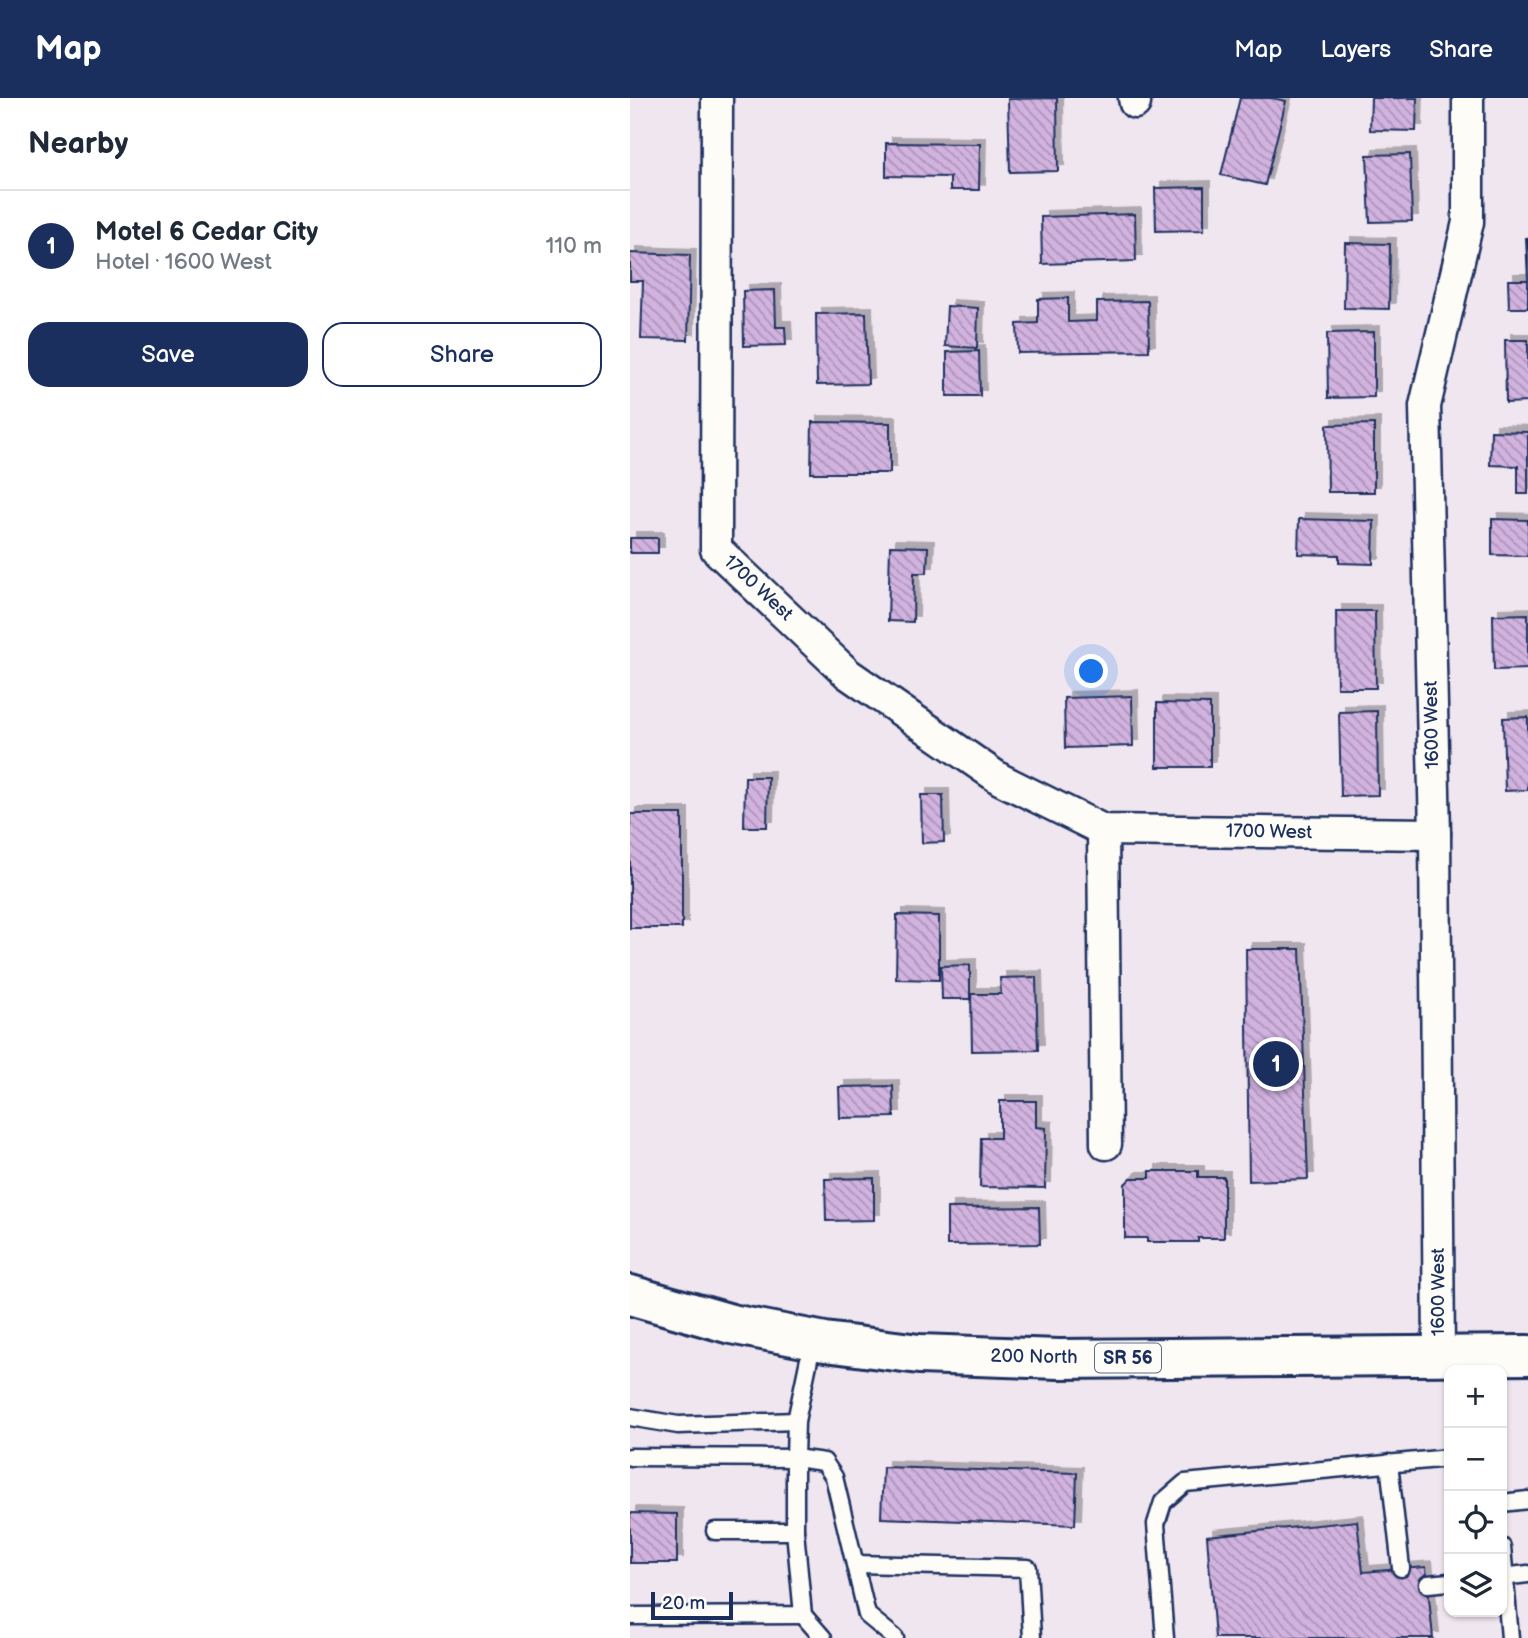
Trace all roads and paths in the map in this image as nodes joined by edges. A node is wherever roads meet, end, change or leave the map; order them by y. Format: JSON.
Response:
{"nodes":[{"id":1,"x":717,"y":98,"type":"edge"},
{"id":2,"x":1468,"y":98,"type":"edge"},
{"id":3,"x":1103,"y":830,"type":"junction"},
{"id":4,"x":1434,"y":834,"type":"junction"},
{"id":5,"x":1106,"y":1144,"type":"dead end"},
{"id":6,"x":630,"y":1295,"type":"edge"},
{"id":7,"x":813,"y":1340,"type":"junction"},
{"id":8,"x":1528,"y":1355,"type":"edge"},
{"id":9,"x":1439,"y":1356,"type":"junction"},
{"id":10,"x":1487,"y":1363,"type":"edge"},
{"id":11,"x":630,"y":1417,"type":"edge"},
{"id":12,"x":796,"y":1421,"type":"junction"},
{"id":13,"x":630,"y":1457,"type":"edge"},
{"id":14,"x":795,"y":1458,"type":"junction"},
{"id":15,"x":1444,"y":1458,"type":"edge"},
{"id":16,"x":1389,"y":1463,"type":"junction"},
{"id":17,"x":1528,"y":1500,"type":"edge"},
{"id":18,"x":1507,"y":1502,"type":"edge"},
{"id":19,"x":715,"y":1531,"type":"dead end"},
{"id":20,"x":794,"y":1531,"type":"junction"},
{"id":21,"x":856,"y":1564,"type":"junction"},
{"id":22,"x":1401,"y":1569,"type":"dead end"},
{"id":23,"x":1528,"y":1574,"type":"edge"},
{"id":24,"x":1507,"y":1577,"type":"edge"},
{"id":25,"x":1444,"y":1583,"type":"edge"},
{"id":26,"x":1428,"y":1584,"type":"dead end"},
{"id":27,"x":1507,"y":1612,"type":"edge"},
{"id":28,"x":803,"y":1615,"type":"junction"},
{"id":29,"x":630,"y":1616,"type":"edge"},
{"id":30,"x":823,"y":1638,"type":"edge"},
{"id":31,"x":895,"y":1638,"type":"edge"},
{"id":32,"x":1032,"y":1638,"type":"edge"},
{"id":33,"x":1165,"y":1638,"type":"edge"},
{"id":34,"x":1510,"y":1638,"type":"edge"}],
"edges":[{"from":1,"to":3,"type":"street","name":"1700 West"},
{"from":2,"to":4,"type":"street","name":"1600 West"},
{"from":3,"to":4,"type":"street","name":"1700 West"},
{"from":3,"to":5,"type":"street"},
{"from":4,"to":9,"type":"street","name":"1600 West"},
{"from":6,"to":7,"type":"main road","name":"200 North","number":"SR 56"},
{"from":7,"to":9,"type":"main road","name":"200 North","number":"SR 56"},
{"from":7,"to":12,"type":"lane"},
{"from":8,"to":10,"type":"main road","name":"200 North","number":"SR 56"},
{"from":9,"to":10,"type":"main road","name":"200 North","number":"SR 56"},
{"from":11,"to":12,"type":"lane"},
{"from":12,"to":14,"type":"lane"},
{"from":13,"to":14,"type":"lane"},
{"from":14,"to":20,"type":"lane"},
{"from":14,"to":21,"type":"lane"},
{"from":15,"to":16,"type":"lane"},
{"from":16,"to":22,"type":"lane"},
{"from":16,"to":33,"type":"lane"},
{"from":17,"to":18,"type":"lane"},
{"from":19,"to":20,"type":"lane"},
{"from":20,"to":28,"type":"lane"},
{"from":21,"to":31,"type":"lane"},
{"from":21,"to":32,"type":"lane"},
{"from":23,"to":24,"type":"lane"},
{"from":25,"to":26,"type":"lane"},
{"from":27,"to":34,"type":"lane"},
{"from":28,"to":29,"type":"lane"},
{"from":28,"to":30,"type":"lane"}]}
